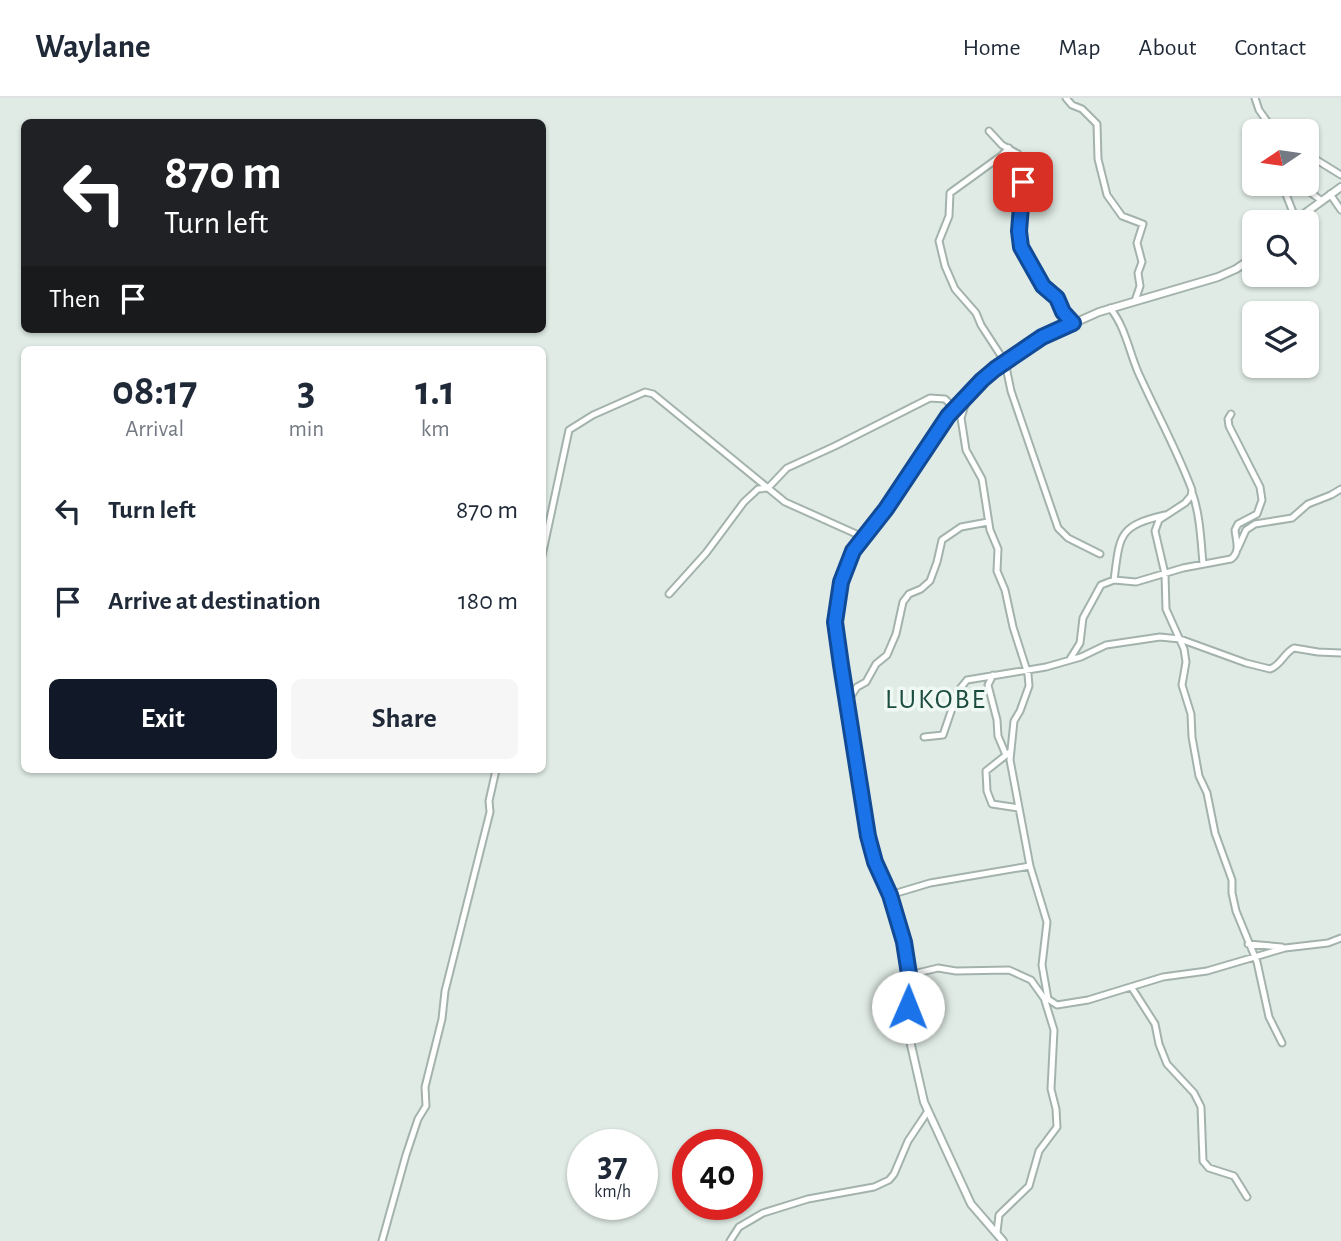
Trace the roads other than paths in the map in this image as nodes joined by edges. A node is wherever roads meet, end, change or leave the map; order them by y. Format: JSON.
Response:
{"nodes":[{"id":1,"x":1066,"y":98,"type":"edge"},
{"id":2,"x":1255,"y":98,"type":"edge"},
{"id":3,"x":1265,"y":119,"type":"edge"},
{"id":4,"x":989,"y":131,"type":"dead end"},
{"id":5,"x":1009,"y":148,"type":"junction"},
{"id":6,"x":1320,"y":162,"type":"edge"},
{"id":7,"x":1341,"y":175,"type":"edge"},
{"id":8,"x":1341,"y":187,"type":"edge"},
{"id":9,"x":1330,"y":194,"type":"junction"},
{"id":10,"x":1315,"y":196,"type":"edge"},
{"id":11,"x":1322,"y":201,"type":"junction"},
{"id":12,"x":1309,"y":210,"type":"edge"},
{"id":13,"x":1341,"y":210,"type":"edge"},
{"id":14,"x":1242,"y":265,"type":"edge"},
{"id":15,"x":1135,"y":301,"type":"junction"},
{"id":16,"x":1110,"y":308,"type":"junction"},
{"id":17,"x":1073,"y":323,"type":"junction"},
{"id":18,"x":1005,"y":362,"type":"junction"},
{"id":19,"x":970,"y":393,"type":"junction"},
{"id":20,"x":955,"y":409,"type":"junction"},
{"id":21,"x":1231,"y":415,"type":"dead end"},
{"id":22,"x":768,"y":488,"type":"junction"},
{"id":23,"x":1341,"y":489,"type":"edge"},
{"id":24,"x":1192,"y":492,"type":"junction"},
{"id":25,"x":1168,"y":514,"type":"junction"},
{"id":26,"x":988,"y":522,"type":"junction"},
{"id":27,"x":863,"y":537,"type":"junction"},
{"id":28,"x":546,"y":538,"type":"edge"},
{"id":29,"x":1238,"y":548,"type":"junction"},
{"id":30,"x":1100,"y":554,"type":"dead end"},
{"id":31,"x":1202,"y":564,"type":"junction"},
{"id":32,"x":1165,"y":573,"type":"junction"},
{"id":33,"x":1114,"y":580,"type":"junction"},
{"id":34,"x":670,"y":594,"type":"dead end"},
{"id":35,"x":1180,"y":639,"type":"junction"},
{"id":36,"x":1341,"y":653,"type":"edge"},
{"id":37,"x":1068,"y":660,"type":"junction"},
{"id":38,"x":1028,"y":669,"type":"junction"},
{"id":39,"x":993,"y":674,"type":"junction"},
{"id":40,"x":848,"y":702,"type":"junction"},
{"id":41,"x":925,"y":737,"type":"dead end"},
{"id":42,"x":1008,"y":753,"type":"junction"},
{"id":43,"x":495,"y":773,"type":"edge"},
{"id":44,"x":1019,"y":808,"type":"junction"},
{"id":45,"x":1030,"y":866,"type":"junction"},
{"id":46,"x":890,"y":895,"type":"junction"},
{"id":47,"x":1341,"y":938,"type":"edge"},
{"id":48,"x":1248,"y":944,"type":"junction"},
{"id":49,"x":1285,"y":948,"type":"junction"},
{"id":50,"x":1255,"y":956,"type":"junction"},
{"id":51,"x":909,"y":975,"type":"junction"},
{"id":52,"x":1132,"y":988,"type":"junction"},
{"id":53,"x":1045,"y":1001,"type":"junction"},
{"id":54,"x":1052,"y":1003,"type":"junction"},
{"id":55,"x":1282,"y":1043,"type":"dead end"},
{"id":56,"x":928,"y":1111,"type":"junction"},
{"id":57,"x":1247,"y":1197,"type":"dead end"},
{"id":58,"x":997,"y":1231,"type":"junction"},
{"id":59,"x":382,"y":1241,"type":"edge"},
{"id":60,"x":730,"y":1241,"type":"edge"},
{"id":61,"x":1003,"y":1241,"type":"edge"}],
"edges":[{"from":1,"to":15,"type":"street"},
{"from":2,"to":3,"type":"street"},
{"from":4,"to":5,"type":"street"},
{"from":5,"to":17,"type":"street"},
{"from":5,"to":18,"type":"street"},
{"from":6,"to":7,"type":"street"},
{"from":8,"to":9,"type":"street"},
{"from":9,"to":11,"type":"street"},
{"from":9,"to":13,"type":"street"},
{"from":10,"to":11,"type":"street"},
{"from":11,"to":12,"type":"street"},
{"from":14,"to":15,"type":"street"},
{"from":15,"to":16,"type":"street"},
{"from":16,"to":17,"type":"street"},
{"from":16,"to":24,"type":"street"},
{"from":17,"to":18,"type":"street"},
{"from":18,"to":19,"type":"street"},
{"from":18,"to":30,"type":"street"},
{"from":19,"to":20,"type":"street"},
{"from":19,"to":26,"type":"street"},
{"from":20,"to":22,"type":"street"},
{"from":20,"to":27,"type":"street"},
{"from":21,"to":29,"type":"street"},
{"from":22,"to":27,"type":"street"},
{"from":22,"to":28,"type":"street"},
{"from":22,"to":34,"type":"street"},
{"from":23,"to":29,"type":"street"},
{"from":24,"to":25,"type":"street"},
{"from":24,"to":31,"type":"street"},
{"from":25,"to":32,"type":"street"},
{"from":25,"to":33,"type":"street"},
{"from":26,"to":38,"type":"street"},
{"from":26,"to":40,"type":"street"},
{"from":27,"to":40,"type":"street"},
{"from":29,"to":31,"type":"street"},
{"from":31,"to":32,"type":"street"},
{"from":32,"to":33,"type":"street"},
{"from":32,"to":35,"type":"street"},
{"from":33,"to":37,"type":"street"},
{"from":35,"to":36,"type":"street"},
{"from":35,"to":37,"type":"street"},
{"from":35,"to":48,"type":"street"},
{"from":37,"to":38,"type":"street"},
{"from":38,"to":39,"type":"street"},
{"from":38,"to":42,"type":"street"},
{"from":39,"to":41,"type":"street"},
{"from":39,"to":42,"type":"street"},
{"from":40,"to":46,"type":"street"},
{"from":42,"to":44,"type":"street"},
{"from":42,"to":44,"type":"street"},
{"from":43,"to":59,"type":"street"},
{"from":44,"to":45,"type":"street"},
{"from":45,"to":46,"type":"street"},
{"from":45,"to":54,"type":"street"},
{"from":46,"to":51,"type":"street"},
{"from":47,"to":49,"type":"street"},
{"from":48,"to":49,"type":"street"},
{"from":48,"to":50,"type":"street"},
{"from":49,"to":50,"type":"street"},
{"from":50,"to":52,"type":"street"},
{"from":50,"to":55,"type":"street"},
{"from":51,"to":53,"type":"street"},
{"from":51,"to":56,"type":"street"},
{"from":52,"to":54,"type":"street"},
{"from":52,"to":57,"type":"street"},
{"from":53,"to":54,"type":"street"},
{"from":53,"to":58,"type":"street"},
{"from":56,"to":58,"type":"street"},
{"from":56,"to":60,"type":"street"},
{"from":58,"to":61,"type":"street"}]}
